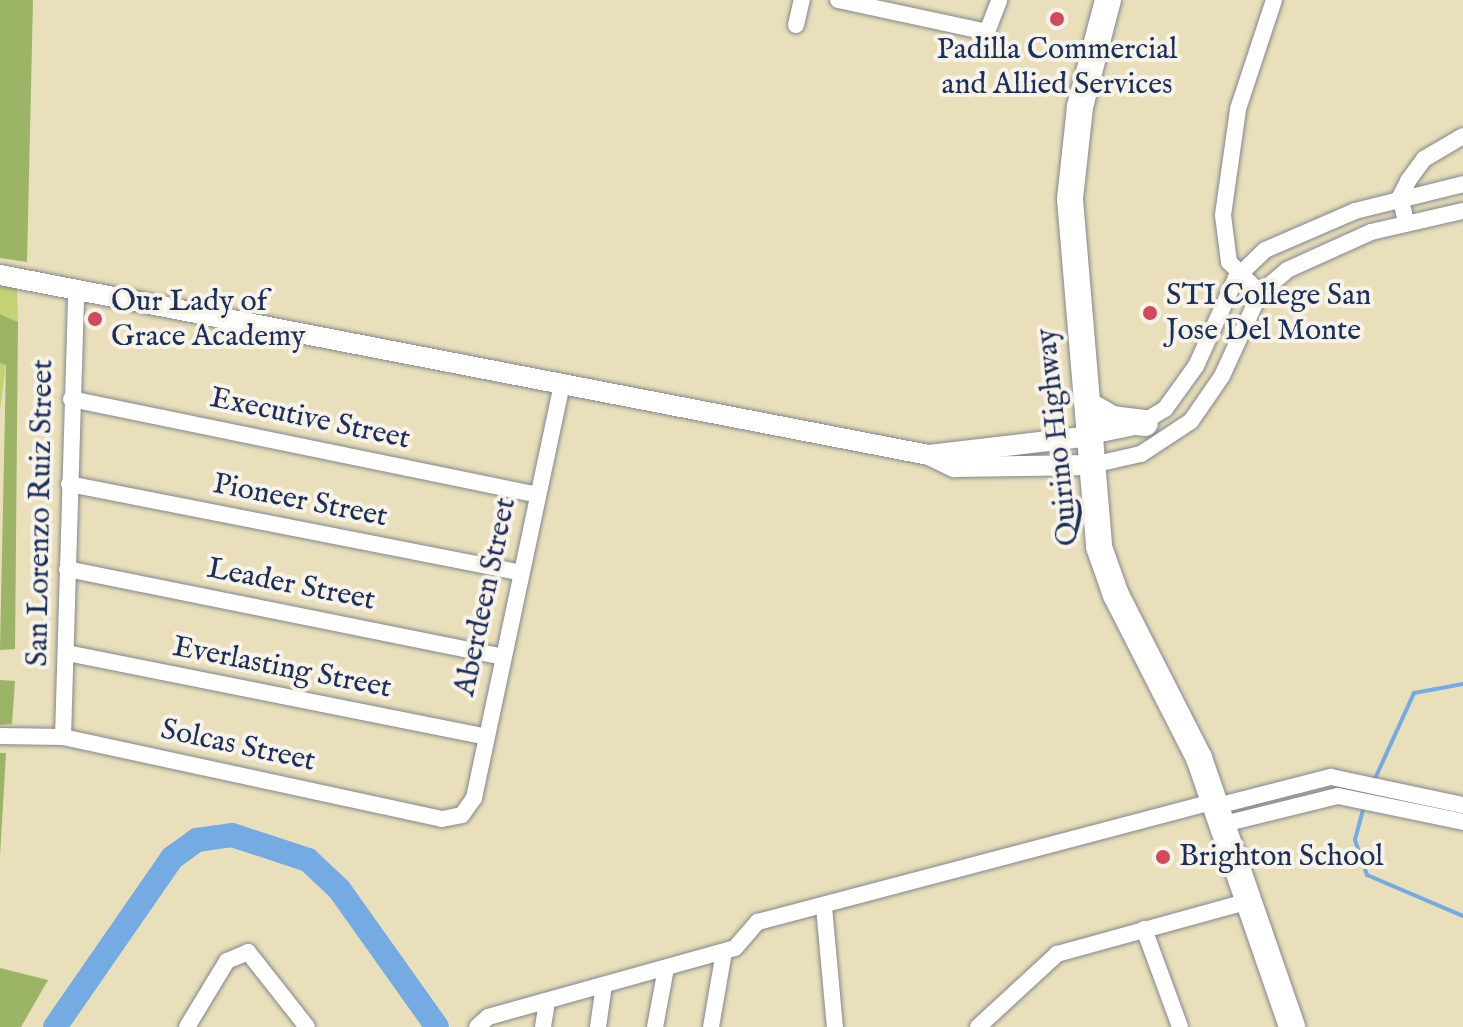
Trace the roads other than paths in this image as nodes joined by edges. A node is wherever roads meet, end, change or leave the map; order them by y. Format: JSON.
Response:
{"nodes":[{"id":1,"x":802,"y":0,"type":"edge"},
{"id":2,"x":838,"y":0,"type":"edge"},
{"id":3,"x":999,"y":0,"type":"edge"},
{"id":4,"x":1108,"y":0,"type":"edge"},
{"id":5,"x":1274,"y":0,"type":"edge"},
{"id":6,"x":796,"y":25,"type":"dead end"},
{"id":7,"x":1463,"y":136,"type":"edge"},
{"id":8,"x":1463,"y":184,"type":"edge"},
{"id":9,"x":1400,"y":197,"type":"junction"},
{"id":10,"x":1463,"y":211,"type":"edge"},
{"id":11,"x":1406,"y":222,"type":"junction"},
{"id":12,"x":1240,"y":271,"type":"junction"},
{"id":13,"x":0,"y":275,"type":"edge"},
{"id":14,"x":76,"y":290,"type":"junction"},
{"id":15,"x":1260,"y":293,"type":"junction"},
{"id":16,"x":561,"y":388,"type":"junction"},
{"id":17,"x":71,"y":399,"type":"junction"},
{"id":18,"x":1088,"y":405,"type":"junction"},
{"id":19,"x":1145,"y":423,"type":"junction"},
{"id":20,"x":1091,"y":436,"type":"junction"},
{"id":21,"x":929,"y":455,"type":"junction"},
{"id":22,"x":1092,"y":465,"type":"junction"},
{"id":23,"x":69,"y":484,"type":"junction"},
{"id":24,"x":537,"y":495,"type":"junction"},
{"id":25,"x":67,"y":569,"type":"junction"},
{"id":26,"x":521,"y":573,"type":"junction"},
{"id":27,"x":67,"y":653,"type":"junction"},
{"id":28,"x":503,"y":657,"type":"junction"},
{"id":29,"x":0,"y":736,"type":"edge"},
{"id":30,"x":63,"y":737,"type":"junction"},
{"id":31,"x":486,"y":737,"type":"junction"},
{"id":32,"x":1350,"y":779,"type":"junction"},
{"id":33,"x":1348,"y":797,"type":"junction"},
{"id":34,"x":1403,"y":797,"type":"junction"},
{"id":35,"x":1463,"y":805,"type":"edge"},
{"id":36,"x":1219,"y":810,"type":"junction"},
{"id":37,"x":462,"y":815,"type":"joint"},
{"id":38,"x":1463,"y":822,"type":"edge"},
{"id":39,"x":1249,"y":901,"type":"junction"},
{"id":40,"x":824,"y":907,"type":"junction"},
{"id":41,"x":1144,"y":929,"type":"junction"},
{"id":42,"x":724,"y":952,"type":"junction"},
{"id":43,"x":666,"y":968,"type":"junction"},
{"id":44,"x":604,"y":985,"type":"junction"},
{"id":45,"x":547,"y":1001,"type":"junction"},
{"id":46,"x":191,"y":1025,"type":"edge"},
{"id":47,"x":307,"y":1027,"type":"edge"},
{"id":48,"x":477,"y":1027,"type":"edge"},
{"id":49,"x":543,"y":1027,"type":"edge"},
{"id":50,"x":598,"y":1027,"type":"edge"},
{"id":51,"x":655,"y":1027,"type":"edge"},
{"id":52,"x":711,"y":1027,"type":"edge"},
{"id":53,"x":835,"y":1027,"type":"edge"},
{"id":54,"x":978,"y":1027,"type":"edge"},
{"id":55,"x":1179,"y":1027,"type":"edge"},
{"id":56,"x":1292,"y":1027,"type":"edge"}],
"edges":[{"from":1,"to":6,"type":"street"},
{"from":2,"to":3,"type":"street"},
{"from":4,"to":18,"type":"main road","name":"Quirino Highway"},
{"from":5,"to":12,"type":"street"},
{"from":7,"to":9,"type":"street"},
{"from":8,"to":9,"type":"street"},
{"from":9,"to":11,"type":"street"},
{"from":9,"to":12,"type":"street"},
{"from":10,"to":11,"type":"street"},
{"from":11,"to":15,"type":"street"},
{"from":12,"to":15,"type":"street"},
{"from":12,"to":19,"type":"street"},
{"from":13,"to":14,"type":"street"},
{"from":14,"to":16,"type":"street"},
{"from":14,"to":17,"type":"street","name":"San Lorenzo Ruiz Street"},
{"from":15,"to":22,"type":"street"},
{"from":16,"to":21,"type":"street"},
{"from":16,"to":24,"type":"street","name":"Aberdeen Street"},
{"from":17,"to":23,"type":"street","name":"San Lorenzo Ruiz Street"},
{"from":17,"to":24,"type":"street","name":"Executive Street"},
{"from":18,"to":19,"type":"main road"},
{"from":18,"to":20,"type":"main road","name":"Quirino Highway"},
{"from":19,"to":20,"type":"street"},
{"from":20,"to":21,"type":"street"},
{"from":20,"to":22,"type":"main road","name":"Quirino Highway"},
{"from":21,"to":22,"type":"street"},
{"from":22,"to":36,"type":"main road","name":"Quirino Highway"},
{"from":23,"to":25,"type":"street","name":"San Lorenzo Ruiz Street"},
{"from":23,"to":26,"type":"street","name":"Pioneer Street"},
{"from":24,"to":26,"type":"street","name":"Aberdeen Street"},
{"from":25,"to":27,"type":"street","name":"San Lorenzo Ruiz Street"},
{"from":25,"to":28,"type":"street","name":"Leader Street"},
{"from":26,"to":28,"type":"street","name":"Aberdeen Street"},
{"from":27,"to":30,"type":"street","name":"San Lorenzo Ruiz Street"},
{"from":27,"to":31,"type":"street","name":"Everlasting Street"},
{"from":28,"to":31,"type":"street","name":"Aberdeen Street"},
{"from":29,"to":30,"type":"street","name":"Solcas Street"},
{"from":30,"to":37,"type":"street","name":"Solcas Street"},
{"from":31,"to":37,"type":"street","name":"Aberdeen Street"},
{"from":32,"to":33,"type":"street"},
{"from":32,"to":34,"type":"street"},
{"from":32,"to":36,"type":"street"},
{"from":33,"to":34,"type":"street"},
{"from":33,"to":36,"type":"street"},
{"from":34,"to":35,"type":"street"},
{"from":34,"to":38,"type":"street"},
{"from":36,"to":39,"type":"main road","name":"Quirino Highway"},
{"from":36,"to":40,"type":"street"},
{"from":39,"to":41,"type":"street"},
{"from":39,"to":56,"type":"main road","name":"Quirino Highway"},
{"from":40,"to":42,"type":"street"},
{"from":40,"to":53,"type":"street"},
{"from":41,"to":54,"type":"street"},
{"from":41,"to":55,"type":"street"},
{"from":42,"to":43,"type":"street"},
{"from":42,"to":52,"type":"street"},
{"from":43,"to":44,"type":"street"},
{"from":43,"to":51,"type":"street"},
{"from":44,"to":45,"type":"street"},
{"from":44,"to":50,"type":"street"},
{"from":45,"to":48,"type":"street"},
{"from":45,"to":49,"type":"street"},
{"from":46,"to":47,"type":"street"}]}
